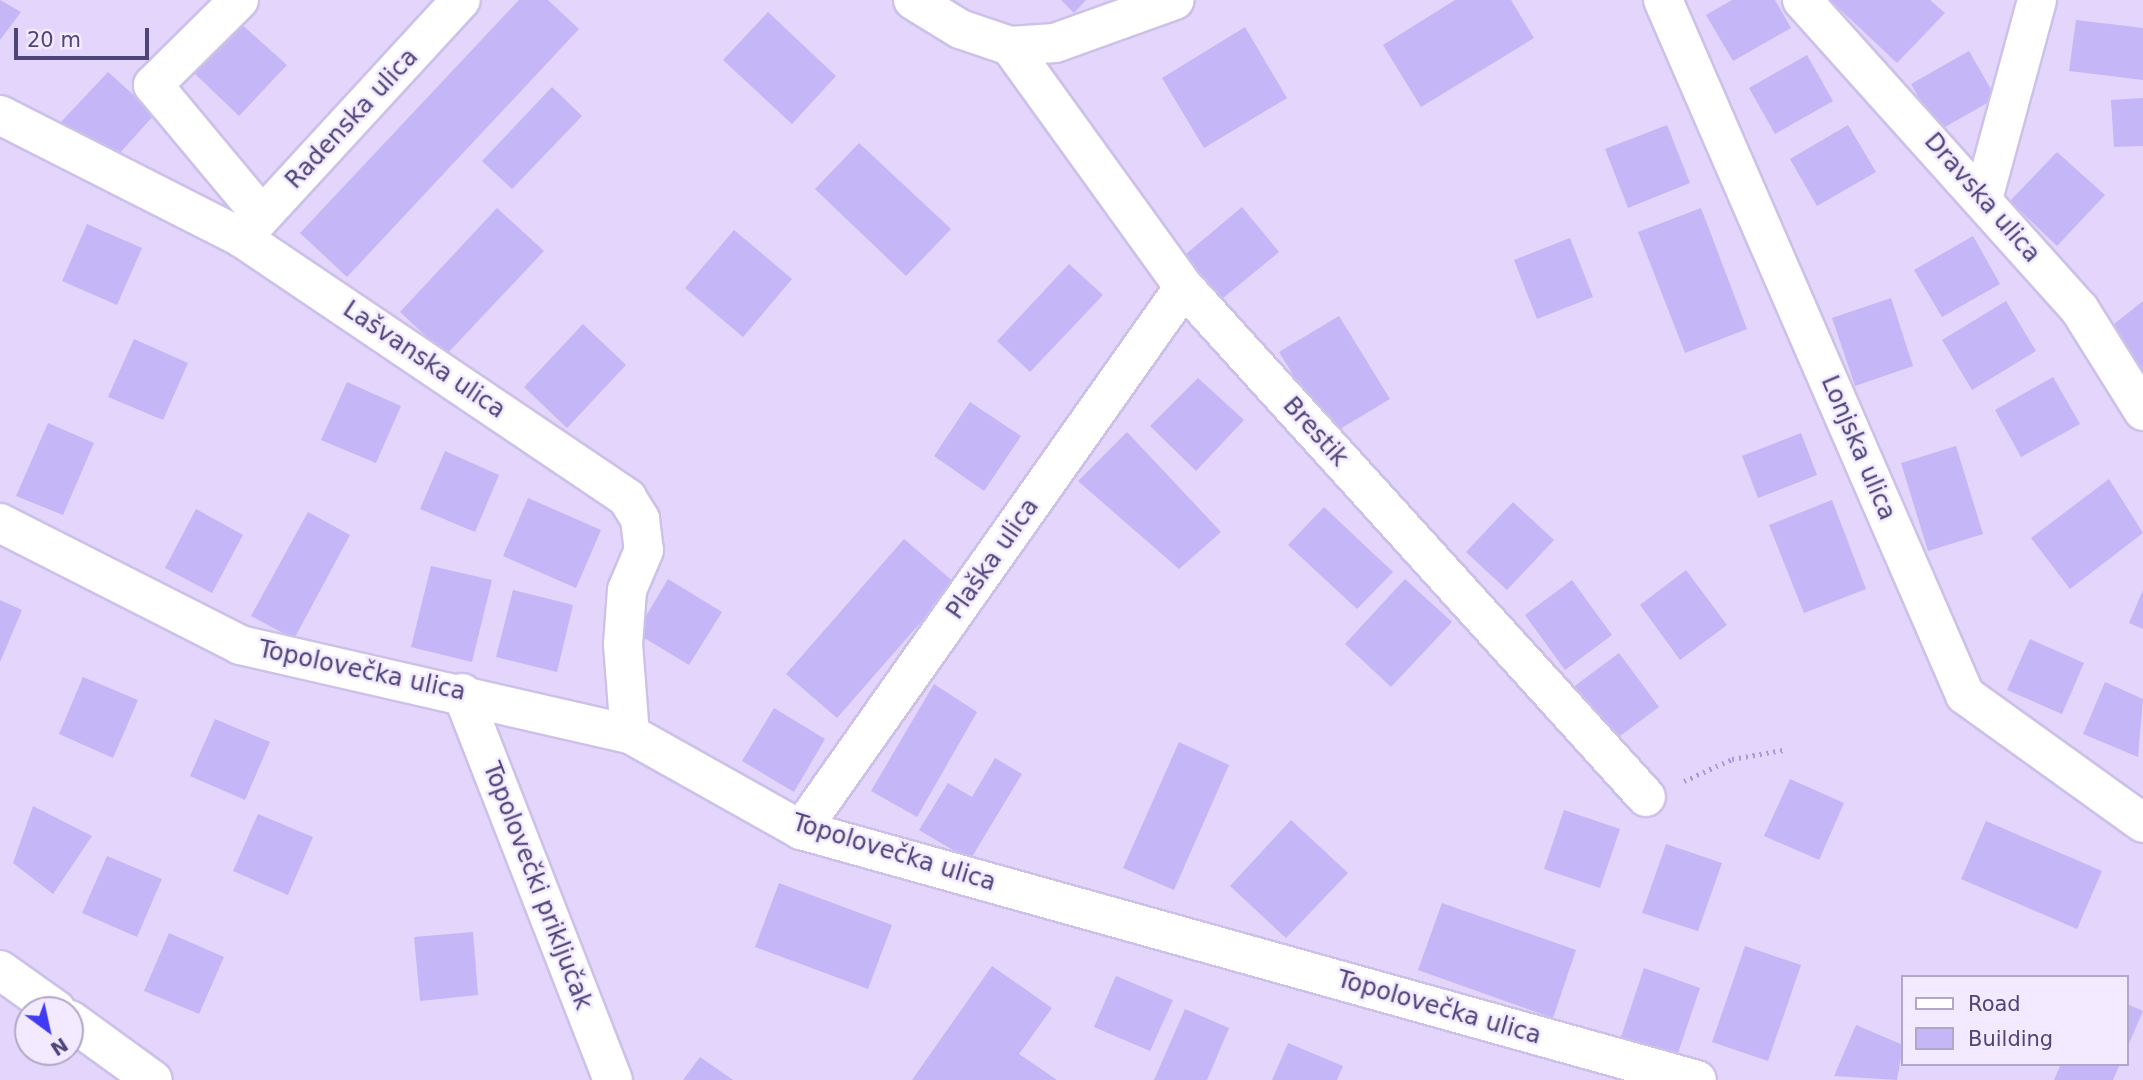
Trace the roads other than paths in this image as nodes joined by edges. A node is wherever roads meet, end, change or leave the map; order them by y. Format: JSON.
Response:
{"nodes":[{"id":1,"x":239,"y":0,"type":"edge"},
{"id":2,"x":461,"y":0,"type":"edge"},
{"id":3,"x":913,"y":0,"type":"edge"},
{"id":4,"x":1175,"y":0,"type":"edge"},
{"id":5,"x":1663,"y":0,"type":"edge"},
{"id":6,"x":1802,"y":0,"type":"edge"},
{"id":7,"x":2037,"y":0,"type":"edge"},
{"id":8,"x":1010,"y":46,"type":"junction"},
{"id":9,"x":0,"y":115,"type":"edge"},
{"id":10,"x":1983,"y":198,"type":"junction"},
{"id":11,"x":252,"y":227,"type":"junction"},
{"id":12,"x":1184,"y":287,"type":"junction"},
{"id":13,"x":2143,"y":411,"type":"edge"},
{"id":14,"x":0,"y":523,"type":"edge"},
{"id":15,"x":462,"y":693,"type":"junction"},
{"id":16,"x":630,"y":734,"type":"junction"},
{"id":17,"x":1646,"y":797,"type":"road end"},
{"id":18,"x":2143,"y":823,"type":"edge"},
{"id":19,"x":801,"y":830,"type":"junction"},
{"id":20,"x":0,"y":970,"type":"edge"},
{"id":21,"x":36,"y":996,"type":"edge"},
{"id":22,"x":84,"y":1030,"type":"edge"},
{"id":23,"x":153,"y":1080,"type":"edge"},
{"id":24,"x":612,"y":1080,"type":"edge"},
{"id":25,"x":1698,"y":1080,"type":"edge"}],
"edges":[{"from":1,"to":11,"type":"street"},
{"from":2,"to":11,"type":"street","name":"Radenska ulica"},
{"from":3,"to":8,"type":"street"},
{"from":4,"to":8,"type":"street"},
{"from":5,"to":18,"type":"street","name":"Lonjska ulica"},
{"from":6,"to":10,"type":"street","name":"Dravska ulica"},
{"from":7,"to":10,"type":"street"},
{"from":8,"to":12,"type":"street","name":"Brestik"},
{"from":9,"to":11,"type":"street","name":"Lašvanska ulica"},
{"from":10,"to":13,"type":"street","name":"Dravska ulica"},
{"from":11,"to":16,"type":"street","name":"Lašvanska ulica"},
{"from":12,"to":17,"type":"street","name":"Brestik"},
{"from":12,"to":19,"type":"street","name":"Plaška ulica"},
{"from":14,"to":15,"type":"street","name":"Topolovečka ulica"},
{"from":15,"to":16,"type":"street","name":"Topolovečka ulica"},
{"from":15,"to":24,"type":"street","name":"Topolovečki priključak"},
{"from":16,"to":19,"type":"street","name":"Topolovečka ulica"},
{"from":19,"to":25,"type":"street","name":"Topolovečka ulica"},
{"from":20,"to":21,"type":"street"},
{"from":22,"to":23,"type":"street"}]}
